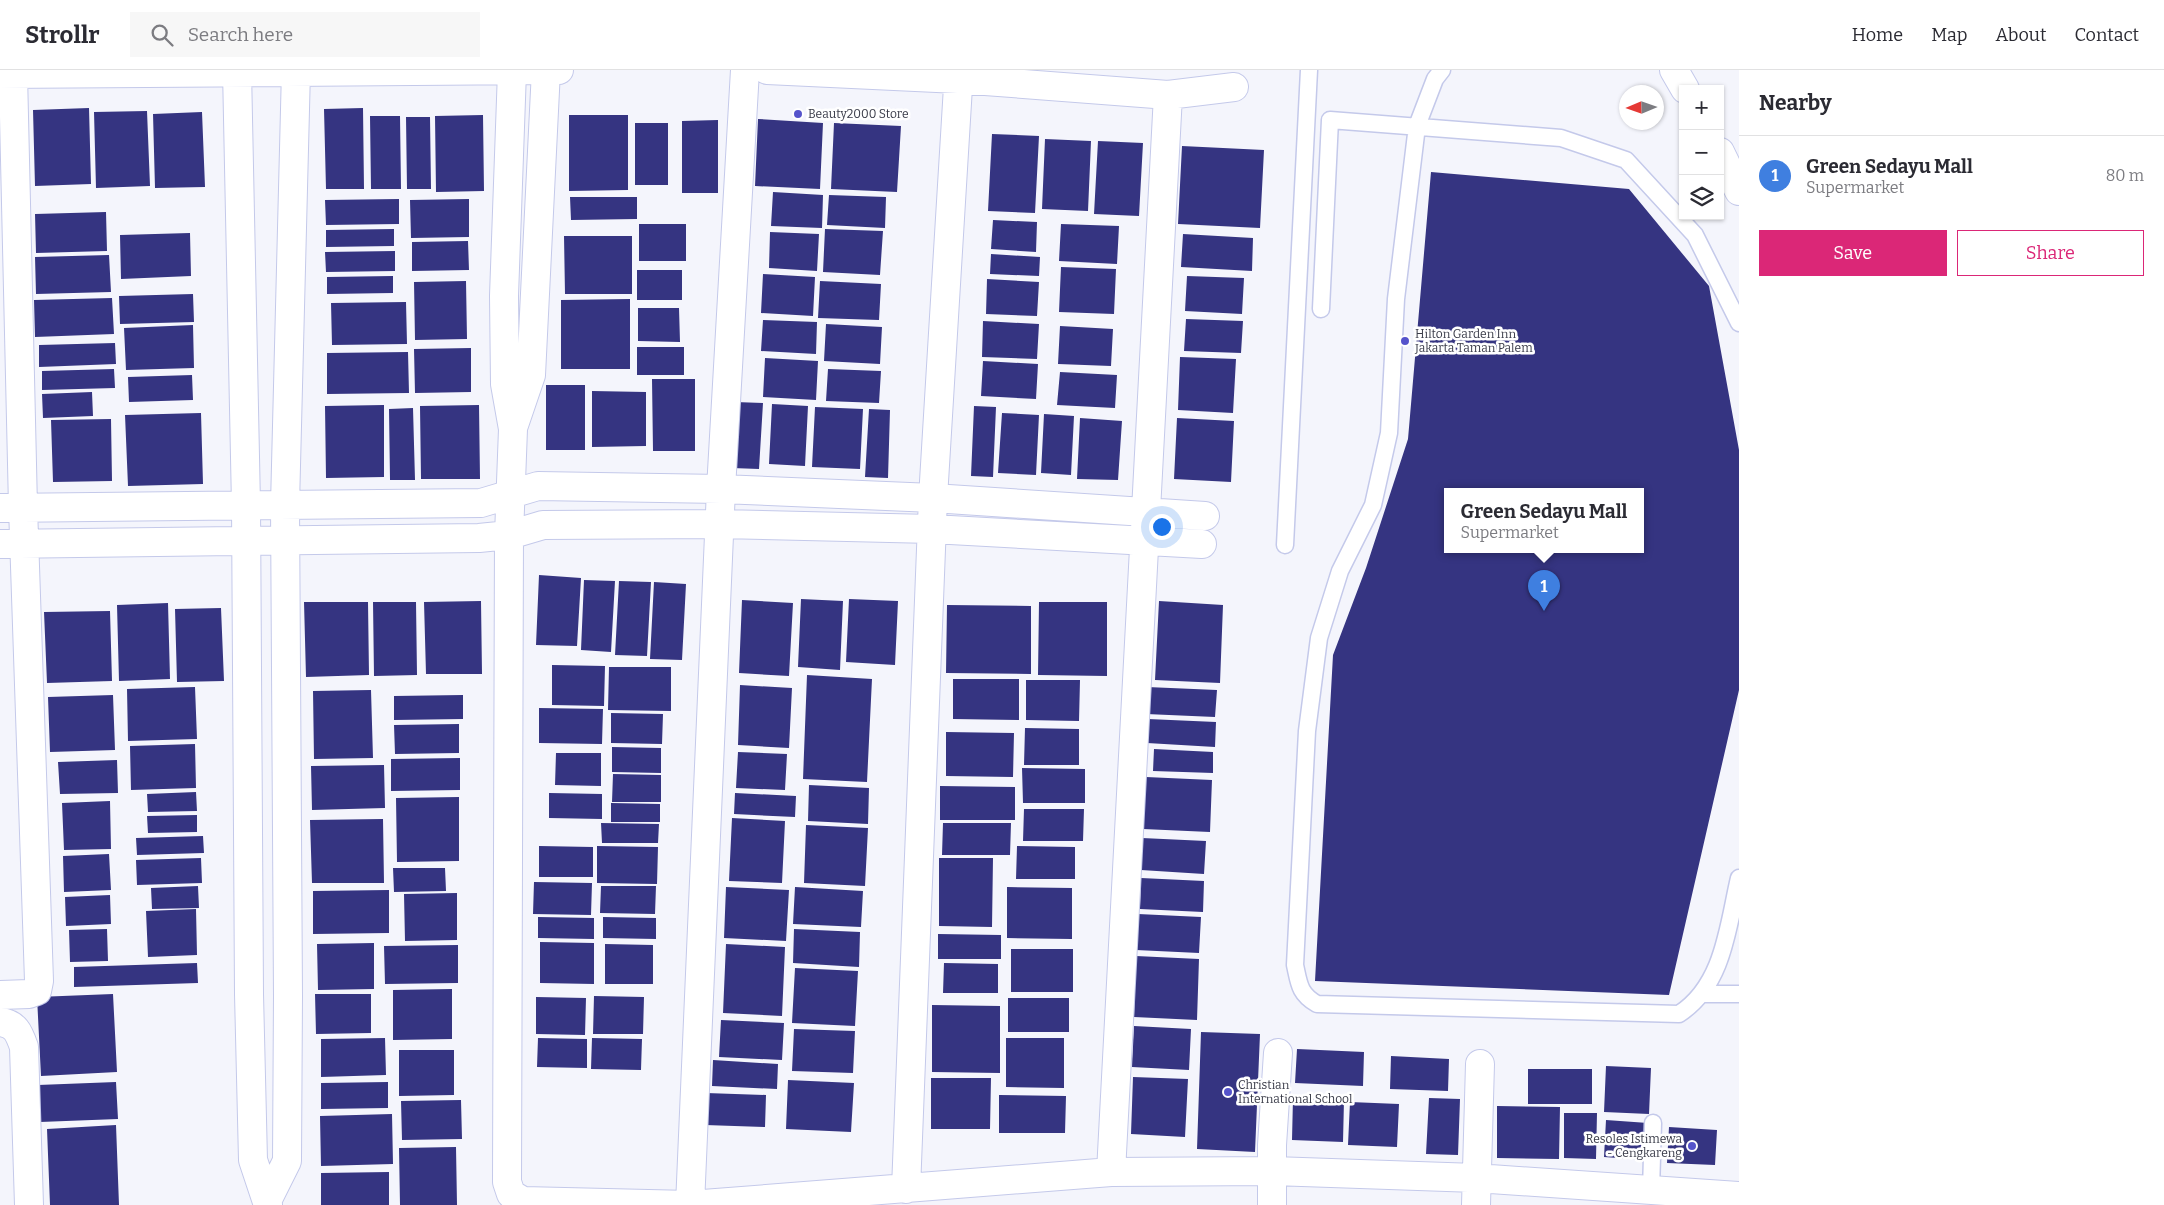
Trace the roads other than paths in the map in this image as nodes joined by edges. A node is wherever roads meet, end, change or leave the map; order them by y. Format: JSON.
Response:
{"nodes":[{"id":1,"x":546,"y":70,"type":"edge"},
{"id":2,"x":559,"y":70,"type":"edge"},
{"id":3,"x":745,"y":70,"type":"edge"},
{"id":4,"x":767,"y":70,"type":"edge"},
{"id":5,"x":1309,"y":70,"type":"edge"},
{"id":6,"x":1442,"y":70,"type":"edge"},
{"id":7,"x":1674,"y":70,"type":"edge"},
{"id":8,"x":512,"y":71,"type":"edge"},
{"id":9,"x":237,"y":72,"type":"edge"},
{"id":10,"x":296,"y":72,"type":"edge"},
{"id":11,"x":6,"y":73,"type":"edge"},
{"id":12,"x":958,"y":74,"type":"edge"},
{"id":13,"x":1683,"y":85,"type":"edge"},
{"id":14,"x":1234,"y":87,"type":"dead end"},
{"id":15,"x":1168,"y":95,"type":"junction"},
{"id":16,"x":1417,"y":126,"type":"junction"},
{"id":17,"x":1724,"y":160,"type":"edge"},
{"id":18,"x":1739,"y":191,"type":"edge"},
{"id":19,"x":1320,"y":309,"type":"dead end"},
{"id":20,"x":1739,"y":324,"type":"edge"},
{"id":21,"x":513,"y":429,"type":"junction"},
{"id":22,"x":721,"y":489,"type":"junction"},
{"id":23,"x":510,"y":495,"type":"junction"},
{"id":24,"x":933,"y":498,"type":"junction"},
{"id":25,"x":285,"y":505,"type":"junction"},
{"id":26,"x":246,"y":506,"type":"junction"},
{"id":27,"x":11,"y":508,"type":"edge"},
{"id":28,"x":1146,"y":511,"type":"junction"},
{"id":29,"x":1205,"y":516,"type":"dead end"},
{"id":30,"x":720,"y":524,"type":"junction"},
{"id":31,"x":932,"y":529,"type":"junction"},
{"id":32,"x":509,"y":534,"type":"junction"},
{"id":33,"x":285,"y":541,"type":"junction"},
{"id":34,"x":1144,"y":541,"type":"junction"},
{"id":35,"x":247,"y":542,"type":"junction"},
{"id":36,"x":12,"y":544,"type":"edge"},
{"id":37,"x":1202,"y":544,"type":"dead end"},
{"id":38,"x":1285,"y":545,"type":"dead end"},
{"id":39,"x":1739,"y":878,"type":"edge"},
{"id":40,"x":249,"y":994,"type":"junction"},
{"id":41,"x":1703,"y":994,"type":"junction"},
{"id":42,"x":1739,"y":994,"type":"edge"},
{"id":43,"x":0,"y":995,"type":"edge"},
{"id":44,"x":288,"y":996,"type":"junction"},
{"id":45,"x":0,"y":1022,"type":"edge"},
{"id":46,"x":1278,"y":1053,"type":"dead end"},
{"id":47,"x":1480,"y":1064,"type":"dead end"},
{"id":48,"x":1653,"y":1123,"type":"dead end"},
{"id":49,"x":1273,"y":1171,"type":"junction"},
{"id":50,"x":1111,"y":1172,"type":"junction"},
{"id":51,"x":1476,"y":1178,"type":"junction"},
{"id":52,"x":906,"y":1189,"type":"junction"},
{"id":53,"x":1651,"y":1190,"type":"junction"},
{"id":54,"x":1730,"y":1199,"type":"edge"},
{"id":55,"x":268,"y":1202,"type":"edge"},
{"id":56,"x":29,"y":1205,"type":"edge"},
{"id":57,"x":690,"y":1205,"type":"edge"},
{"id":58,"x":1272,"y":1205,"type":"edge"},
{"id":59,"x":1476,"y":1205,"type":"edge"}],
"edges":[{"from":1,"to":2,"type":"street"},
{"from":1,"to":8,"type":"street"},
{"from":1,"to":21,"type":"street"},
{"from":3,"to":22,"type":"street"},
{"from":4,"to":12,"type":"street"},
{"from":5,"to":38,"type":"lane"},
{"from":6,"to":16,"type":"lane"},
{"from":7,"to":13,"type":"street"},
{"from":8,"to":10,"type":"street"},
{"from":8,"to":21,"type":"street"},
{"from":9,"to":10,"type":"street"},
{"from":9,"to":11,"type":"street"},
{"from":9,"to":26,"type":"street"},
{"from":10,"to":25,"type":"street"},
{"from":11,"to":27,"type":"street"},
{"from":12,"to":15,"type":"street"},
{"from":12,"to":24,"type":"street"},
{"from":14,"to":15,"type":"street"},
{"from":15,"to":28,"type":"street"},
{"from":16,"to":19,"type":"lane"},
{"from":16,"to":20,"type":"lane"},
{"from":16,"to":41,"type":"lane"},
{"from":17,"to":18,"type":"street"},
{"from":21,"to":23,"type":"street"},
{"from":22,"to":23,"type":"street"},
{"from":22,"to":24,"type":"street"},
{"from":22,"to":30,"type":"street"},
{"from":23,"to":25,"type":"street"},
{"from":23,"to":32,"type":"street"},
{"from":24,"to":28,"type":"street"},
{"from":24,"to":31,"type":"street"},
{"from":25,"to":26,"type":"street"},
{"from":25,"to":33,"type":"street"},
{"from":26,"to":27,"type":"street"},
{"from":26,"to":35,"type":"street"},
{"from":27,"to":36,"type":"street"},
{"from":28,"to":29,"type":"street"},
{"from":28,"to":34,"type":"street"},
{"from":30,"to":31,"type":"street"},
{"from":30,"to":32,"type":"street"},
{"from":30,"to":57,"type":"street"},
{"from":31,"to":34,"type":"street"},
{"from":31,"to":52,"type":"street"},
{"from":32,"to":33,"type":"street"},
{"from":32,"to":57,"type":"street"},
{"from":33,"to":35,"type":"street"},
{"from":33,"to":44,"type":"street"},
{"from":34,"to":37,"type":"street"},
{"from":34,"to":50,"type":"street"},
{"from":35,"to":36,"type":"street"},
{"from":35,"to":40,"type":"street"},
{"from":36,"to":43,"type":"street"},
{"from":39,"to":41,"type":"lane"},
{"from":40,"to":44,"type":"street"},
{"from":40,"to":55,"type":"street"},
{"from":41,"to":42,"type":"lane"},
{"from":44,"to":55,"type":"street"},
{"from":45,"to":56,"type":"street"},
{"from":46,"to":49,"type":"street"},
{"from":47,"to":51,"type":"street"},
{"from":48,"to":53,"type":"lane"},
{"from":49,"to":50,"type":"street"},
{"from":49,"to":51,"type":"street"},
{"from":49,"to":58,"type":"street"},
{"from":50,"to":52,"type":"street"},
{"from":51,"to":53,"type":"street"},
{"from":51,"to":59,"type":"street"},
{"from":52,"to":57,"type":"street"},
{"from":53,"to":54,"type":"street"}]}
